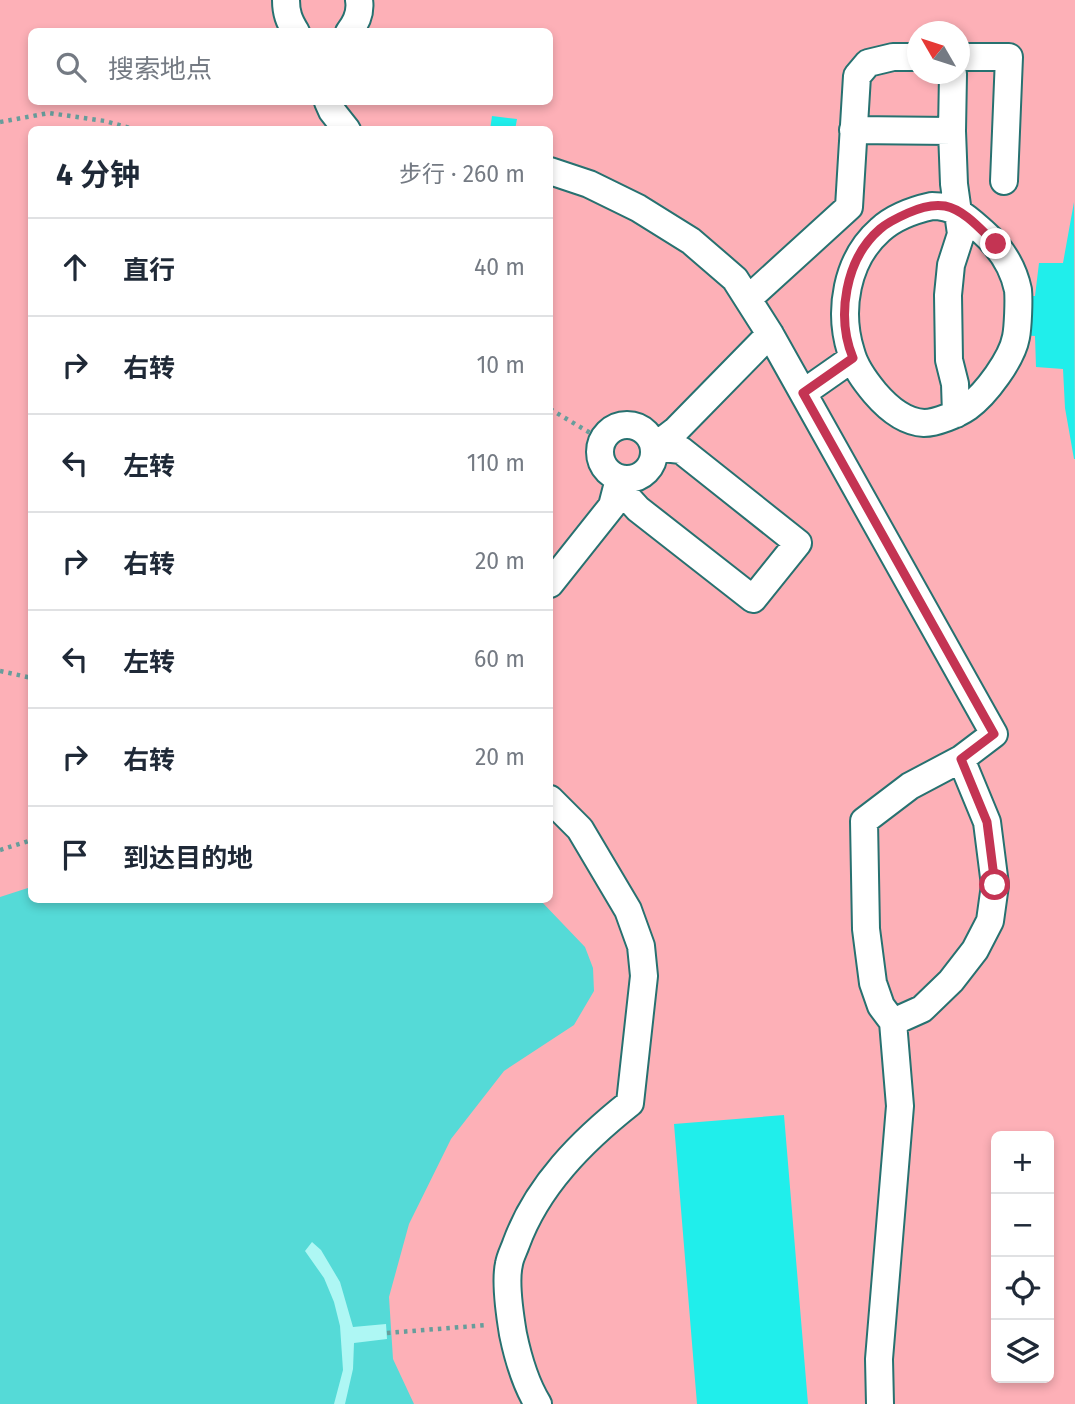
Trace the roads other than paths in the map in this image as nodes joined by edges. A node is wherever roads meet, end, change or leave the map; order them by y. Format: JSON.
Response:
{"nodes":[{"id":1,"x":286,"y":0,"type":"edge"},
{"id":2,"x":359,"y":0,"type":"edge"},
{"id":3,"x":293,"y":28,"type":"edge"},
{"id":4,"x":352,"y":28,"type":"edge"},
{"id":5,"x":907,"y":57,"type":"edge"},
{"id":6,"x":970,"y":57,"type":"edge"},
{"id":7,"x":953,"y":84,"type":"edge"},
{"id":8,"x":329,"y":105,"type":"edge"},
{"id":9,"x":344,"y":126,"type":"edge"},
{"id":10,"x":853,"y":130,"type":"junction"},
{"id":11,"x":952,"y":131,"type":"junction"},
{"id":12,"x":553,"y":172,"type":"edge"},
{"id":13,"x":1004,"y":181,"type":"dead end"},
{"id":14,"x":958,"y":212,"type":"junction"},
{"id":15,"x":748,"y":299,"type":"junction"},
{"id":16,"x":770,"y":334,"type":"junction"},
{"id":17,"x":853,"y":358,"type":"junction"},
{"id":18,"x":803,"y":393,"type":"junction"},
{"id":19,"x":956,"y":414,"type":"junction"},
{"id":20,"x":654,"y":447,"type":"junction"},
{"id":21,"x":619,"y":479,"type":"junction"},
{"id":22,"x":553,"y":580,"type":"edge"},
{"id":23,"x":961,"y":759,"type":"junction"},
{"id":24,"x":553,"y":802,"type":"edge"},
{"id":25,"x":893,"y":1022,"type":"junction"},
{"id":26,"x":538,"y":1404,"type":"edge"},
{"id":27,"x":880,"y":1404,"type":"edge"}],
"edges":[{"from":1,"to":3,"type":"lane"},
{"from":2,"to":4,"type":"lane"},
{"from":5,"to":10,"type":"lane"},
{"from":6,"to":13,"type":"lane"},
{"from":7,"to":11,"type":"lane"},
{"from":8,"to":9,"type":"lane"},
{"from":10,"to":11,"type":"lane"},
{"from":10,"to":15,"type":"lane"},
{"from":11,"to":14,"type":"lane"},
{"from":12,"to":15,"type":"lane"},
{"from":14,"to":17,"type":"lane"},
{"from":14,"to":19,"type":"lane"},
{"from":14,"to":19,"type":"lane"},
{"from":15,"to":16,"type":"lane"},
{"from":16,"to":18,"type":"lane"},
{"from":16,"to":20,"type":"lane"},
{"from":17,"to":18,"type":"lane"},
{"from":17,"to":19,"type":"lane"},
{"from":18,"to":23,"type":"lane"},
{"from":20,"to":21,"type":"lane"},
{"from":20,"to":21,"type":"lane"},
{"from":20,"to":21,"type":"lane"},
{"from":21,"to":22,"type":"lane"},
{"from":23,"to":25,"type":"lane"},
{"from":23,"to":25,"type":"lane"},
{"from":24,"to":26,"type":"lane"},
{"from":25,"to":27,"type":"lane"}]}
